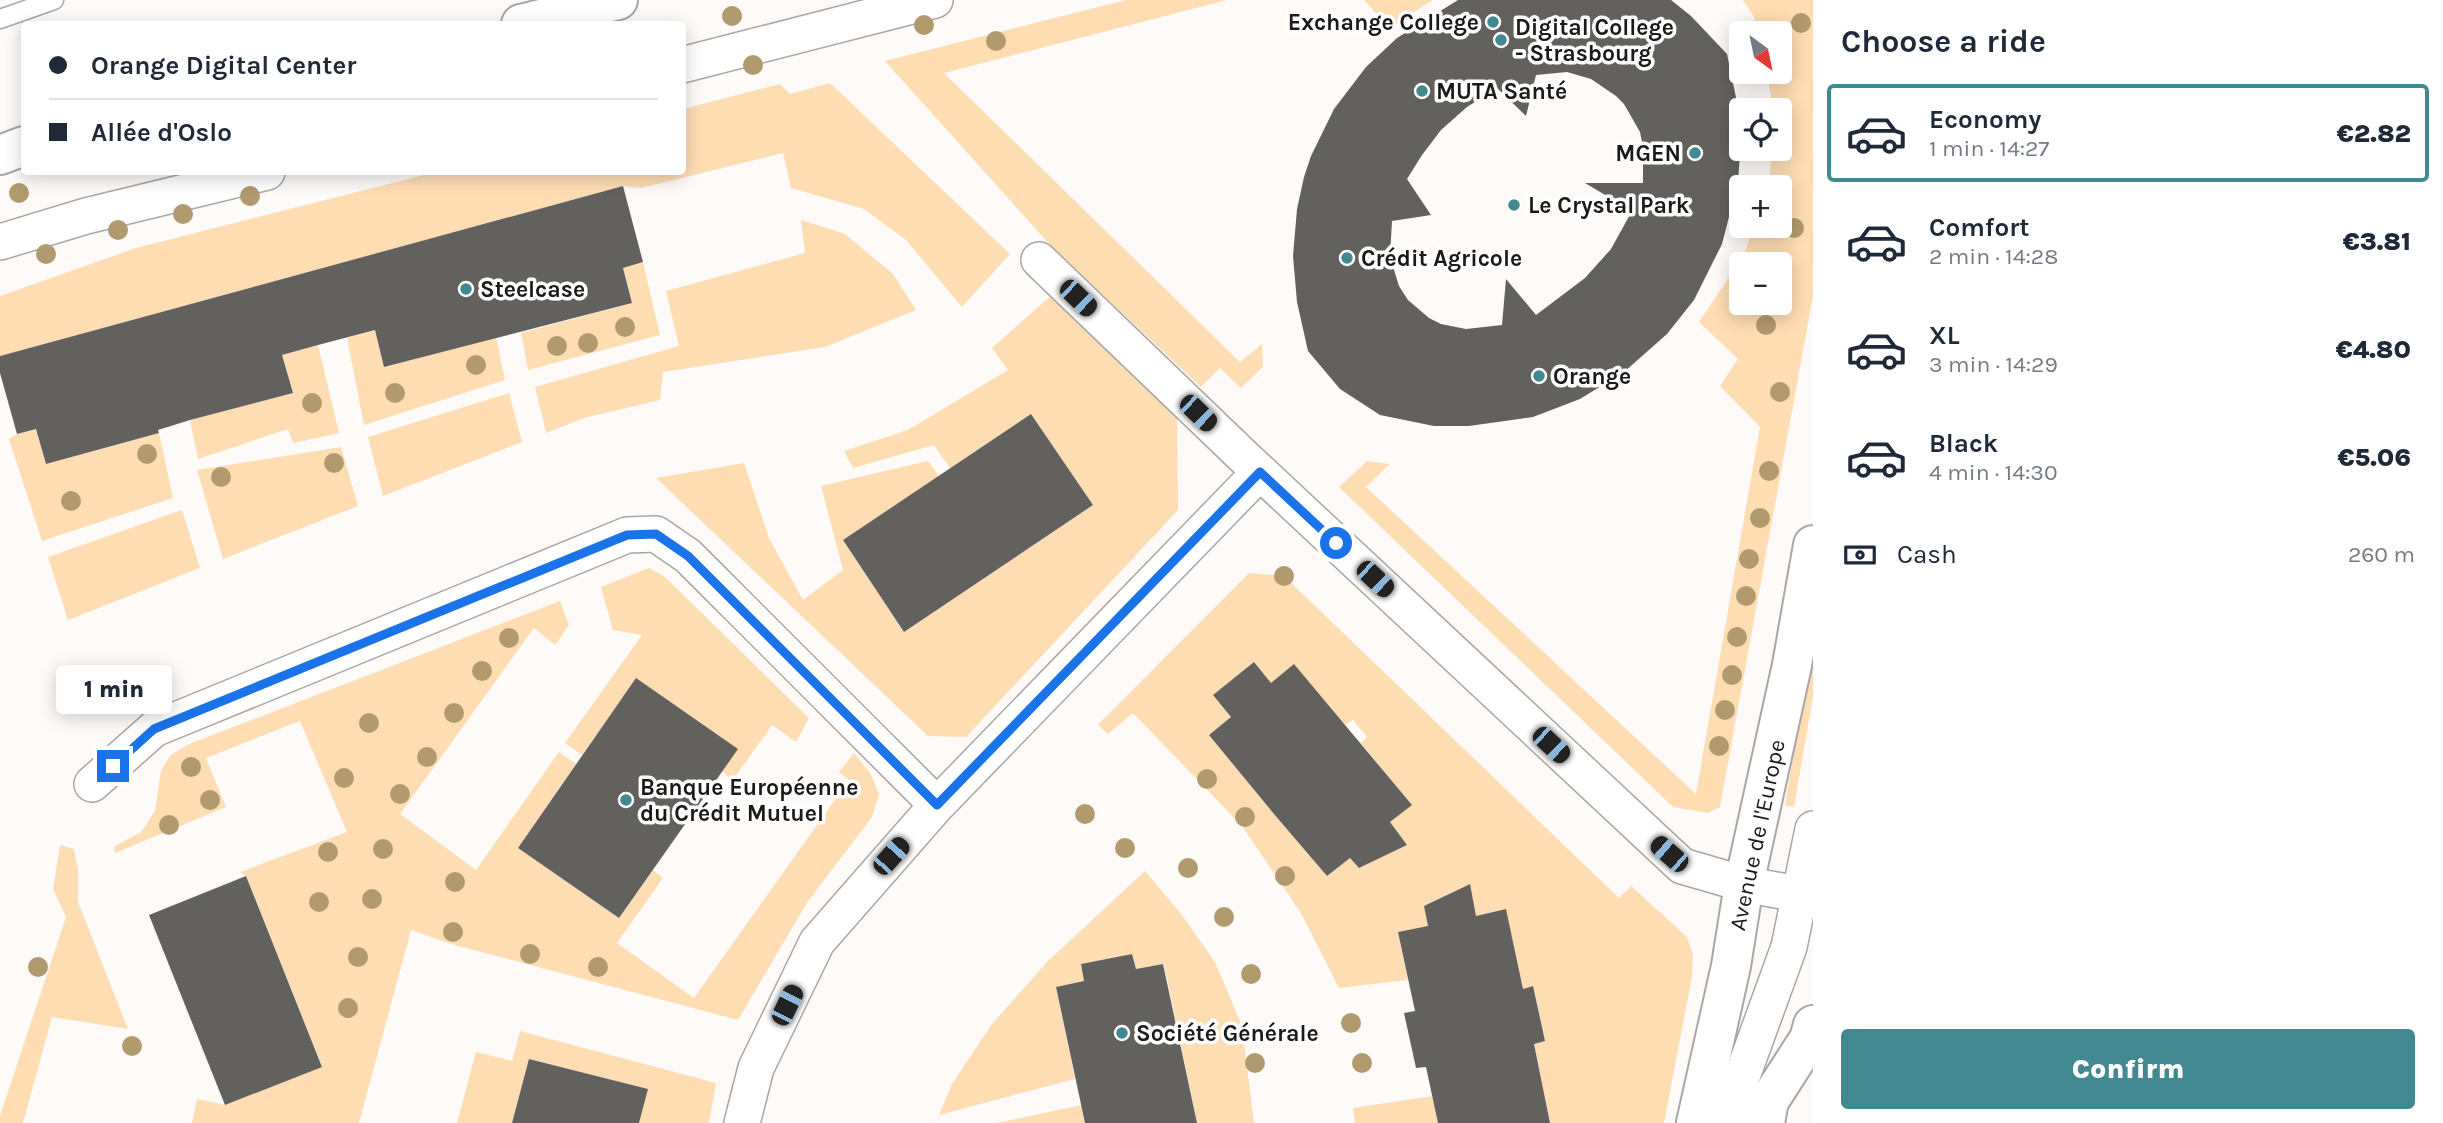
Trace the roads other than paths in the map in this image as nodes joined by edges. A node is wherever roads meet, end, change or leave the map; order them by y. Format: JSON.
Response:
{"nodes":[{"id":1,"x":54,"y":0,"type":"edge"},
{"id":2,"x":618,"y":0,"type":"edge"},
{"id":3,"x":935,"y":0,"type":"edge"},
{"id":4,"x":0,"y":19,"type":"edge"},
{"id":5,"x":533,"y":21,"type":"edge"},
{"id":6,"x":686,"y":64,"type":"edge"},
{"id":7,"x":21,"y":147,"type":"edge"},
{"id":8,"x":0,"y":155,"type":"edge"},
{"id":9,"x":255,"y":175,"type":"edge"},
{"id":10,"x":0,"y":242,"type":"edge"},
{"id":11,"x":1039,"y":260,"type":"dead end"},
{"id":12,"x":1260,"y":472,"type":"junction"},
{"id":13,"x":1813,"y":545,"type":"edge"},
{"id":14,"x":92,"y":784,"type":"dead end"},
{"id":15,"x":937,"y":805,"type":"junction"},
{"id":16,"x":1813,"y":829,"type":"edge"},
{"id":17,"x":1744,"y":884,"type":"junction"},
{"id":18,"x":1806,"y":895,"type":"edge"},
{"id":19,"x":1813,"y":1025,"type":"edge"},
{"id":20,"x":742,"y":1123,"type":"edge"},
{"id":21,"x":1696,"y":1123,"type":"edge"},
{"id":22,"x":1730,"y":1123,"type":"edge"},
{"id":23,"x":1765,"y":1123,"type":"edge"}],
"edges":[{"from":1,"to":4,"type":"lane"},
{"from":2,"to":5,"type":"street"},
{"from":3,"to":6,"type":"street"},
{"from":7,"to":8,"type":"street"},
{"from":9,"to":10,"type":"street"},
{"from":11,"to":12,"type":"street"},
{"from":12,"to":15,"type":"street"},
{"from":12,"to":17,"type":"street"},
{"from":13,"to":17,"type":"street","name":"Avenue de l'Europe"},
{"from":14,"to":15,"type":"street"},
{"from":15,"to":20,"type":"street"},
{"from":16,"to":18,"type":"street"},
{"from":17,"to":18,"type":"street"},
{"from":17,"to":21,"type":"street","name":"Avenue de l'Europe"},
{"from":18,"to":22,"type":"street"},
{"from":19,"to":23,"type":"street"}]}
